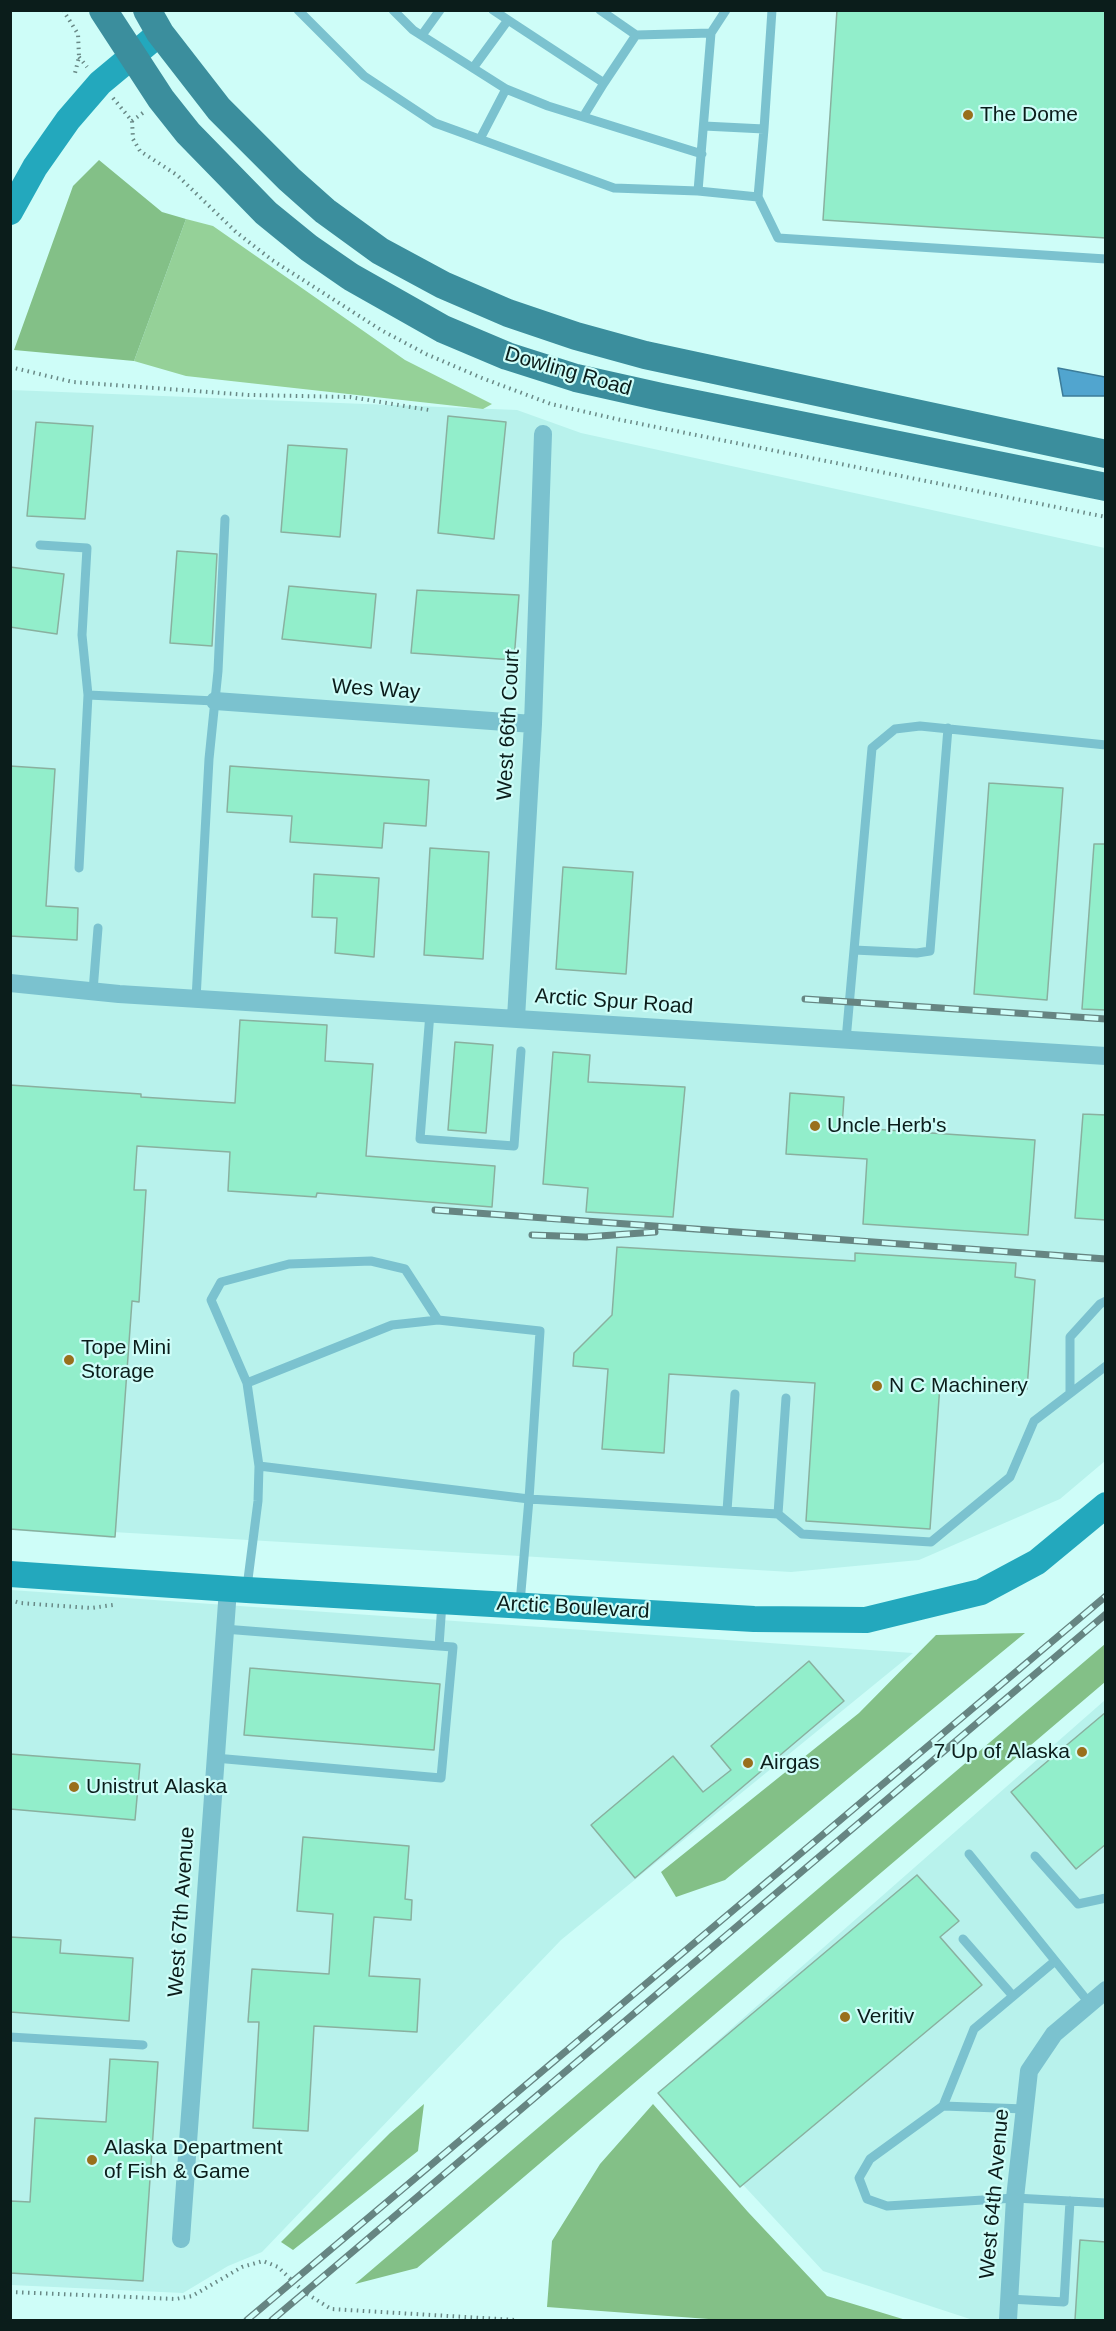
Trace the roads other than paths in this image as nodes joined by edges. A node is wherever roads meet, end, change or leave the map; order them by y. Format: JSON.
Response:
{"nodes":[{"id":1,"x":103,"y":10,"type":"edge"},
{"id":2,"x":298,"y":10,"type":"edge"},
{"id":3,"x":393,"y":10,"type":"edge"},
{"id":4,"x":440,"y":10,"type":"edge"},
{"id":5,"x":493,"y":10,"type":"edge"},
{"id":6,"x":600,"y":10,"type":"edge"},
{"id":7,"x":726,"y":10,"type":"edge"},
{"id":8,"x":772,"y":10,"type":"edge"},
{"id":9,"x":508,"y":20,"type":"junction"},
{"id":10,"x":154,"y":22,"type":"edge"},
{"id":11,"x":711,"y":33,"type":"junction"},
{"id":12,"x":422,"y":35,"type":"junction"},
{"id":13,"x":636,"y":35,"type":"junction"},
{"id":14,"x":133,"y":56,"type":"junction"},
{"id":15,"x":473,"y":68,"type":"junction"},
{"id":16,"x":604,"y":83,"type":"junction"},
{"id":17,"x":506,"y":89,"type":"junction"},
{"id":18,"x":583,"y":117,"type":"junction"},
{"id":19,"x":704,"y":126,"type":"junction"},
{"id":20,"x":764,"y":129,"type":"junction"},
{"id":21,"x":480,"y":139,"type":"junction"},
{"id":22,"x":702,"y":154,"type":"junction"},
{"id":23,"x":698,"y":191,"type":"junction"},
{"id":24,"x":759,"y":197,"type":"junction"},
{"id":25,"x":10,"y":212,"type":"edge"},
{"id":26,"x":1106,"y":259,"type":"edge"},
{"id":27,"x":543,"y":434,"type":"dead end"},
{"id":28,"x":1106,"y":454,"type":"edge"},
{"id":29,"x":1106,"y":487,"type":"edge"},
{"id":30,"x":225,"y":519,"type":"dead end"},
{"id":31,"x":40,"y":545,"type":"dead end"},
{"id":32,"x":88,"y":695,"type":"junction"},
{"id":33,"x":215,"y":701,"type":"junction"},
{"id":34,"x":533,"y":724,"type":"junction"},
{"id":35,"x":948,"y":728,"type":"junction"},
{"id":36,"x":1106,"y":745,"type":"edge"},
{"id":37,"x":79,"y":868,"type":"dead end"},
{"id":38,"x":98,"y":928,"type":"dead end"},
{"id":39,"x":854,"y":950,"type":"junction"},
{"id":40,"x":10,"y":983,"type":"edge"},
{"id":41,"x":93,"y":991,"type":"junction"},
{"id":42,"x":196,"y":999,"type":"junction"},
{"id":43,"x":430,"y":1012,"type":"junction"},
{"id":44,"x":516,"y":1018,"type":"junction"},
{"id":45,"x":846,"y":1040,"type":"junction"},
{"id":46,"x":521,"y":1051,"type":"dead end"},
{"id":47,"x":1106,"y":1056,"type":"edge"},
{"id":48,"x":1106,"y":1301,"type":"edge"},
{"id":49,"x":438,"y":1320,"type":"junction"},
{"id":50,"x":1106,"y":1366,"type":"edge"},
{"id":51,"x":247,"y":1383,"type":"junction"},
{"id":52,"x":1070,"y":1393,"type":"junction"},
{"id":53,"x":735,"y":1394,"type":"dead end"},
{"id":54,"x":786,"y":1398,"type":"dead end"},
{"id":55,"x":259,"y":1466,"type":"junction"},
{"id":56,"x":529,"y":1499,"type":"junction"},
{"id":57,"x":1106,"y":1505,"type":"edge"},
{"id":58,"x":727,"y":1512,"type":"junction"},
{"id":59,"x":778,"y":1514,"type":"junction"},
{"id":60,"x":10,"y":1574,"type":"edge"},
{"id":61,"x":237,"y":1589,"type":"junction"},
{"id":62,"x":442,"y":1601,"type":"junction"},
{"id":63,"x":520,"y":1605,"type":"junction"},
{"id":64,"x":225,"y":1629,"type":"junction"},
{"id":65,"x":439,"y":1647,"type":"junction"},
{"id":66,"x":215,"y":1758,"type":"junction"},
{"id":67,"x":969,"y":1854,"type":"dead end"},
{"id":68,"x":1035,"y":1856,"type":"dead end"},
{"id":69,"x":1106,"y":1898,"type":"edge"},
{"id":70,"x":963,"y":1939,"type":"dead end"},
{"id":71,"x":1055,"y":1961,"type":"junction"},
{"id":72,"x":1106,"y":1990,"type":"edge"},
{"id":73,"x":1013,"y":1996,"type":"junction"},
{"id":74,"x":1090,"y":2004,"type":"junction"},
{"id":75,"x":10,"y":2037,"type":"edge"},
{"id":76,"x":143,"y":2045,"type":"dead end"},
{"id":77,"x":943,"y":2106,"type":"junction"},
{"id":78,"x":1024,"y":2109,"type":"junction"},
{"id":79,"x":1015,"y":2198,"type":"junction"},
{"id":80,"x":1070,"y":2201,"type":"junction"},
{"id":81,"x":1106,"y":2203,"type":"edge"},
{"id":82,"x":181,"y":2239,"type":"dead end"},
{"id":83,"x":1009,"y":2299,"type":"junction"},
{"id":84,"x":1008,"y":2320,"type":"edge"}],
"edges":[{"from":1,"to":14,"type":"main road","name":"Dowling Road"},
{"from":2,"to":21,"type":"lane"},
{"from":3,"to":12,"type":"lane"},
{"from":4,"to":12,"type":"lane"},
{"from":5,"to":9,"type":"lane"},
{"from":6,"to":13,"type":"lane"},
{"from":7,"to":11,"type":"lane"},
{"from":8,"to":20,"type":"lane"},
{"from":9,"to":15,"type":"lane"},
{"from":9,"to":16,"type":"lane"},
{"from":10,"to":14,"type":"main road"},
{"from":10,"to":28,"type":"main road","name":"Dowling Road"},
{"from":11,"to":13,"type":"lane"},
{"from":11,"to":19,"type":"lane"},
{"from":12,"to":15,"type":"lane"},
{"from":13,"to":16,"type":"lane"},
{"from":14,"to":25,"type":"main road"},
{"from":14,"to":29,"type":"main road","name":"Dowling Road"},
{"from":15,"to":17,"type":"lane"},
{"from":16,"to":18,"type":"lane"},
{"from":17,"to":18,"type":"lane"},
{"from":17,"to":21,"type":"lane"},
{"from":18,"to":22,"type":"lane"},
{"from":19,"to":20,"type":"lane"},
{"from":19,"to":22,"type":"lane"},
{"from":20,"to":24,"type":"lane"},
{"from":21,"to":23,"type":"lane"},
{"from":22,"to":23,"type":"lane"},
{"from":23,"to":24,"type":"lane"},
{"from":24,"to":26,"type":"lane"},
{"from":27,"to":34,"type":"street","name":"West 66th Court"},
{"from":30,"to":33,"type":"lane"},
{"from":31,"to":32,"type":"lane"},
{"from":32,"to":33,"type":"lane"},
{"from":32,"to":37,"type":"lane"},
{"from":33,"to":34,"type":"street","name":"Wes Way"},
{"from":33,"to":42,"type":"lane"},
{"from":34,"to":44,"type":"street","name":"West 66th Court"},
{"from":35,"to":36,"type":"lane"},
{"from":35,"to":39,"type":"lane"},
{"from":35,"to":39,"type":"lane"},
{"from":38,"to":41,"type":"lane"},
{"from":39,"to":45,"type":"lane"},
{"from":40,"to":41,"type":"street","name":"Arctic Spur Road"},
{"from":41,"to":42,"type":"street","name":"Arctic Spur Road"},
{"from":42,"to":43,"type":"street","name":"Arctic Spur Road"},
{"from":43,"to":44,"type":"street","name":"Arctic Spur Road"},
{"from":43,"to":46,"type":"lane"},
{"from":44,"to":45,"type":"street","name":"Arctic Spur Road"},
{"from":45,"to":47,"type":"street","name":"Arctic Spur Road"},
{"from":48,"to":52,"type":"lane"},
{"from":49,"to":51,"type":"lane"},
{"from":49,"to":51,"type":"lane"},
{"from":49,"to":56,"type":"lane"},
{"from":50,"to":52,"type":"lane"},
{"from":51,"to":55,"type":"lane"},
{"from":52,"to":59,"type":"lane"},
{"from":53,"to":58,"type":"lane"},
{"from":54,"to":59,"type":"lane"},
{"from":55,"to":56,"type":"lane"},
{"from":55,"to":61,"type":"lane"},
{"from":56,"to":58,"type":"lane"},
{"from":56,"to":63,"type":"lane"},
{"from":57,"to":63,"type":"main road","name":"Arctic Boulevard"},
{"from":58,"to":59,"type":"lane"},
{"from":60,"to":61,"type":"main road","name":"Arctic Boulevard"},
{"from":61,"to":62,"type":"main road","name":"Arctic Boulevard"},
{"from":61,"to":64,"type":"street","name":"West 67th Avenue"},
{"from":62,"to":63,"type":"main road","name":"Arctic Boulevard"},
{"from":62,"to":65,"type":"lane"},
{"from":64,"to":65,"type":"lane"},
{"from":64,"to":66,"type":"street","name":"West 67th Avenue"},
{"from":65,"to":66,"type":"lane"},
{"from":66,"to":82,"type":"street","name":"West 67th Avenue"},
{"from":67,"to":71,"type":"lane"},
{"from":68,"to":69,"type":"lane"},
{"from":70,"to":73,"type":"lane"},
{"from":71,"to":73,"type":"lane"},
{"from":71,"to":74,"type":"lane"},
{"from":72,"to":74,"type":"street"},
{"from":73,"to":77,"type":"lane"},
{"from":74,"to":78,"type":"street","name":"West 64th Avenue"},
{"from":75,"to":76,"type":"lane"},
{"from":77,"to":78,"type":"lane"},
{"from":77,"to":79,"type":"lane"},
{"from":78,"to":79,"type":"street","name":"West 64th Avenue"},
{"from":79,"to":80,"type":"lane"},
{"from":79,"to":83,"type":"street","name":"West 64th Avenue"},
{"from":80,"to":81,"type":"lane"},
{"from":80,"to":83,"type":"lane"},
{"from":83,"to":84,"type":"street","name":"West 64th Avenue"}]}
